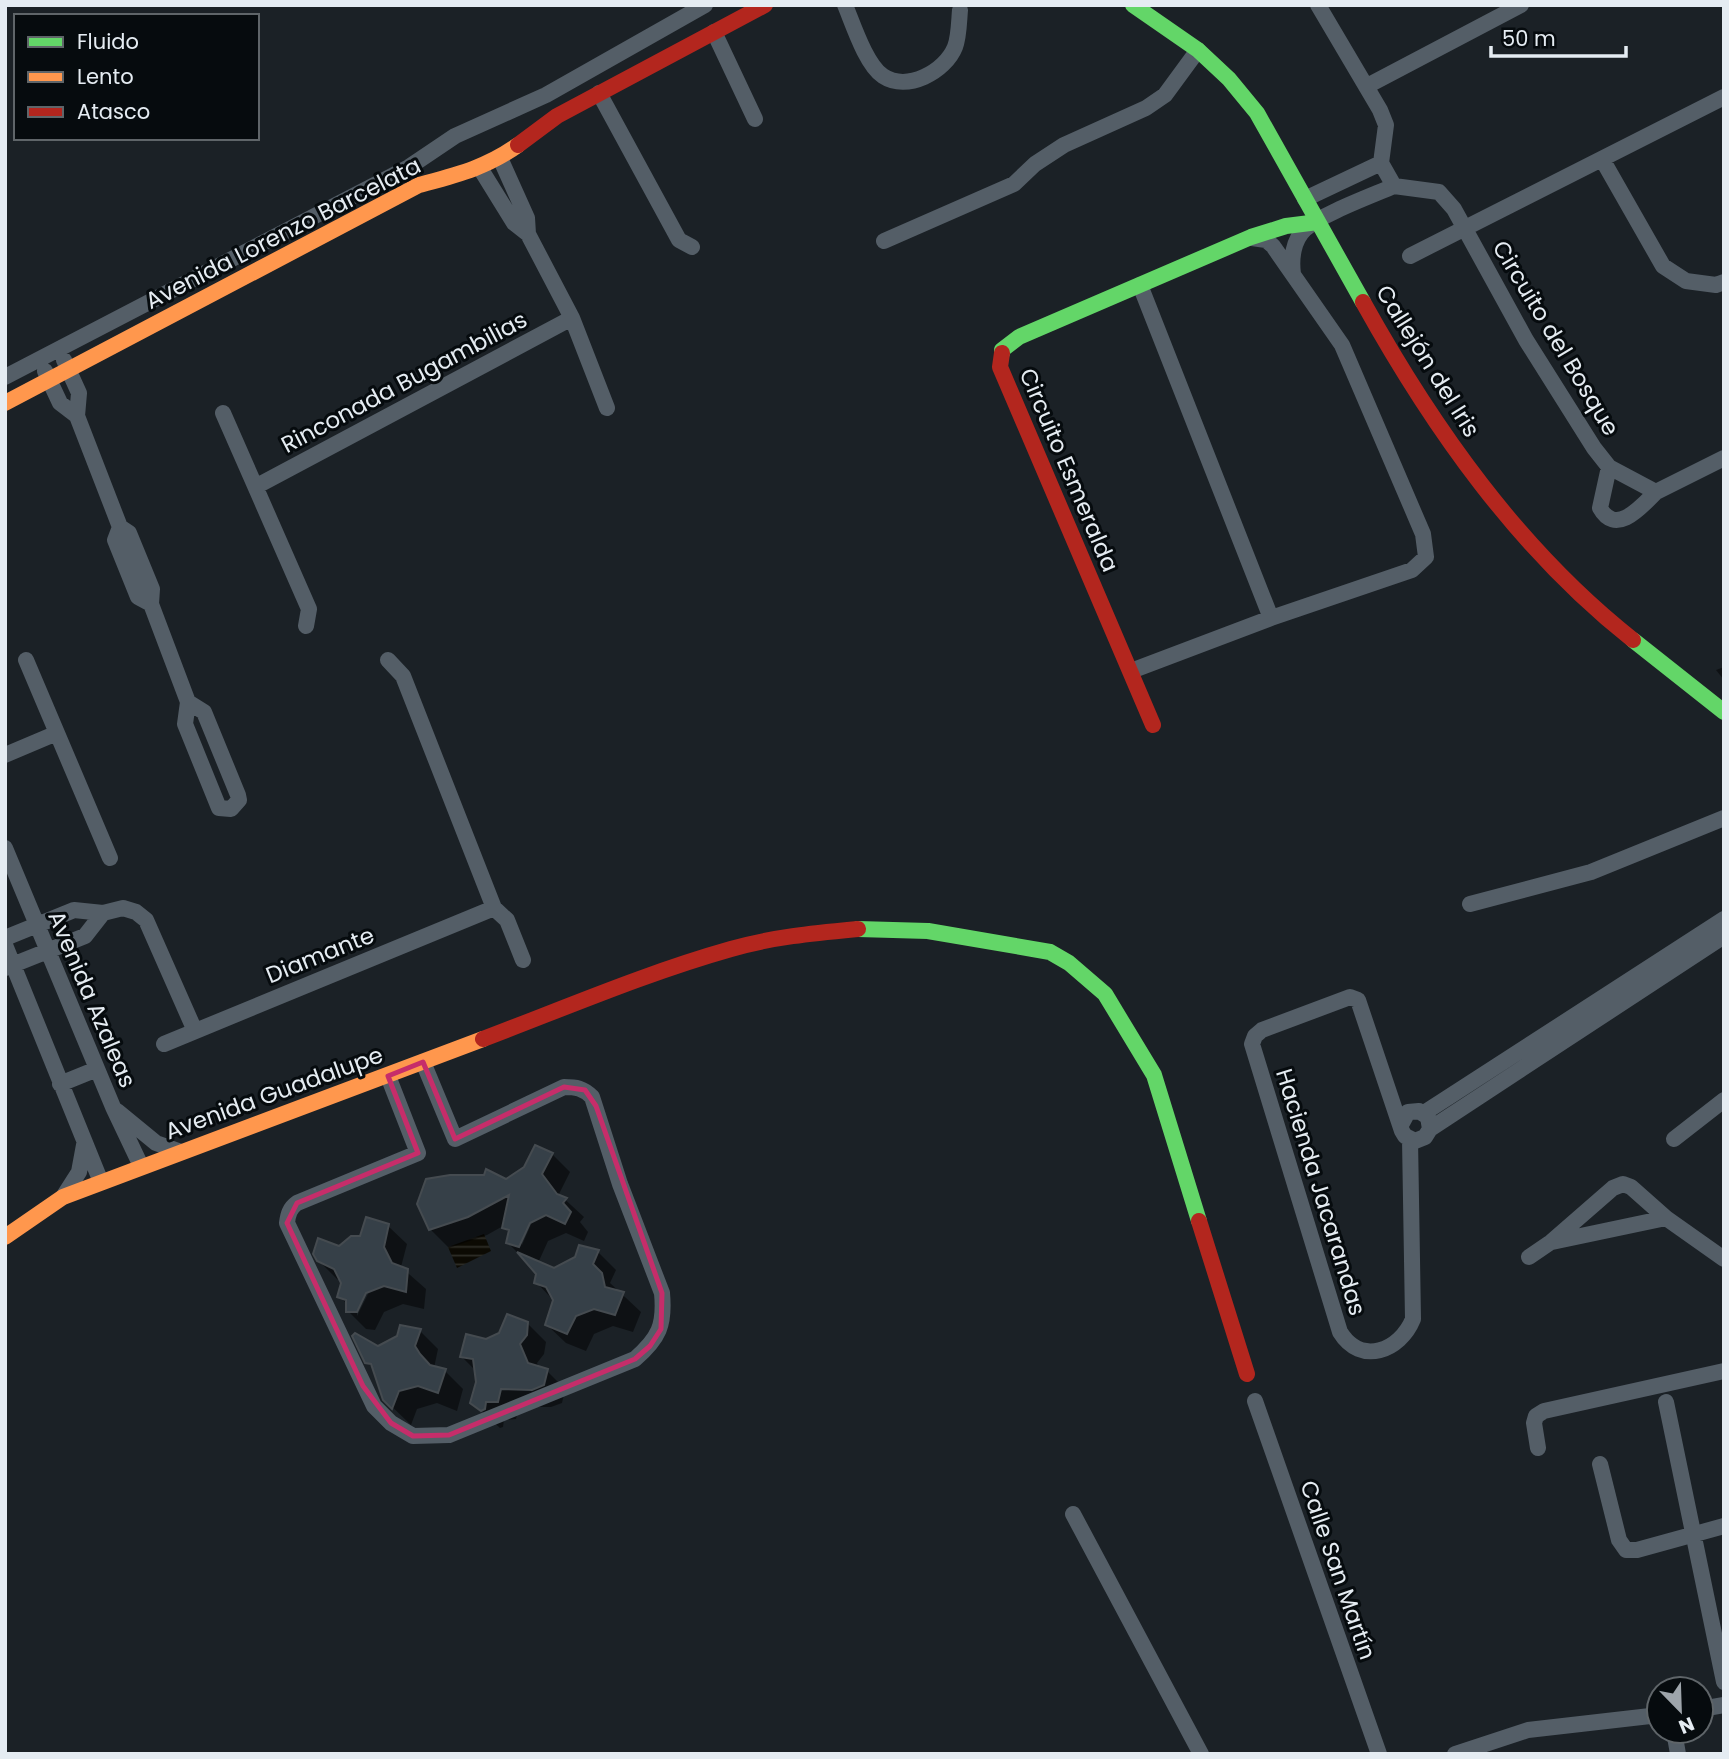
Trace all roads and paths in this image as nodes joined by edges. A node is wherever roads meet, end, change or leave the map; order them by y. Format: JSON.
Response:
{"nodes":[{"id":1,"x":705,"y":5,"type":"edge"},
{"id":2,"x":765,"y":5,"type":"edge"},
{"id":3,"x":845,"y":5,"type":"edge"},
{"id":4,"x":1133,"y":5,"type":"edge"},
{"id":5,"x":1318,"y":5,"type":"edge"},
{"id":6,"x":1513,"y":7,"type":"edge"},
{"id":7,"x":960,"y":10,"type":"dead end"},
{"id":8,"x":715,"y":32,"type":"junction"},
{"id":9,"x":1198,"y":50,"type":"junction"},
{"id":10,"x":1367,"y":86,"type":"junction"},
{"id":11,"x":599,"y":93,"type":"junction"},
{"id":12,"x":546,"y":95,"type":"junction"},
{"id":13,"x":1724,"y":97,"type":"edge"},
{"id":14,"x":557,"y":116,"type":"junction"},
{"id":15,"x":755,"y":119,"type":"dead end"},
{"id":16,"x":500,"y":158,"type":"junction"},
{"id":17,"x":1602,"y":159,"type":"junction"},
{"id":18,"x":1381,"y":163,"type":"junction"},
{"id":19,"x":409,"y":167,"type":"junction"},
{"id":20,"x":480,"y":168,"type":"junction"},
{"id":21,"x":419,"y":185,"type":"junction"},
{"id":22,"x":1394,"y":186,"type":"junction"},
{"id":23,"x":1305,"y":199,"type":"junction"},
{"id":24,"x":1318,"y":222,"type":"junction"},
{"id":25,"x":1465,"y":228,"type":"junction"},
{"id":26,"x":528,"y":234,"type":"junction"},
{"id":27,"x":1251,"y":237,"type":"junction"},
{"id":28,"x":884,"y":241,"type":"dead end"},
{"id":29,"x":692,"y":247,"type":"dead end"},
{"id":30,"x":1410,"y":256,"type":"dead end"},
{"id":31,"x":1293,"y":274,"type":"junction"},
{"id":32,"x":1724,"y":282,"type":"edge"},
{"id":33,"x":1140,"y":285,"type":"junction"},
{"id":34,"x":123,"y":315,"type":"junction"},
{"id":35,"x":572,"y":318,"type":"junction"},
{"id":36,"x":132,"y":335,"type":"junction"},
{"id":37,"x":59,"y":348,"type":"junction"},
{"id":38,"x":39,"y":359,"type":"junction"},
{"id":39,"x":69,"y":369,"type":"junction"},
{"id":40,"x":5,"y":377,"type":"edge"},
{"id":41,"x":49,"y":379,"type":"junction"},
{"id":42,"x":5,"y":403,"type":"edge"},
{"id":43,"x":607,"y":408,"type":"dead end"},
{"id":44,"x":223,"y":412,"type":"dead end"},
{"id":45,"x":76,"y":416,"type":"junction"},
{"id":46,"x":1724,"y":458,"type":"edge"},
{"id":47,"x":1609,"y":467,"type":"junction"},
{"id":48,"x":257,"y":486,"type":"junction"},
{"id":49,"x":1657,"y":492,"type":"junction"},
{"id":50,"x":1272,"y":618,"type":"junction"},
{"id":51,"x":306,"y":626,"type":"dead end"},
{"id":52,"x":26,"y":660,"type":"dead end"},
{"id":53,"x":388,"y":660,"type":"dead end"},
{"id":54,"x":1131,"y":671,"type":"junction"},
{"id":55,"x":188,"y":702,"type":"junction"},
{"id":56,"x":1724,"y":712,"type":"edge"},
{"id":57,"x":1153,"y":725,"type":"dead end"},
{"id":58,"x":57,"y":733,"type":"junction"},
{"id":59,"x":5,"y":755,"type":"edge"},
{"id":60,"x":1724,"y":818,"type":"edge"},
{"id":61,"x":5,"y":848,"type":"edge"},
{"id":62,"x":110,"y":858,"type":"dead end"},
{"id":63,"x":1470,"y":904,"type":"dead end"},
{"id":64,"x":494,"y":908,"type":"junction"},
{"id":65,"x":103,"y":913,"type":"junction"},
{"id":66,"x":1724,"y":919,"type":"edge"},
{"id":67,"x":36,"y":925,"type":"junction"},
{"id":68,"x":1724,"y":936,"type":"edge"},
{"id":69,"x":5,"y":938,"type":"edge"},
{"id":70,"x":5,"y":945,"type":"edge"},
{"id":71,"x":47,"y":951,"type":"junction"},
{"id":72,"x":523,"y":960,"type":"dead end"},
{"id":73,"x":9,"y":966,"type":"edge"},
{"id":74,"x":195,"y":1031,"type":"junction"},
{"id":75,"x":1558,"y":1036,"type":"junction"},
{"id":76,"x":163,"y":1044,"type":"dead end"},
{"id":77,"x":423,"y":1062,"type":"junction"},
{"id":78,"x":97,"y":1069,"type":"junction"},
{"id":79,"x":388,"y":1076,"type":"junction"},
{"id":80,"x":60,"y":1084,"type":"junction"},
{"id":81,"x":1724,"y":1100,"type":"edge"},
{"id":82,"x":113,"y":1107,"type":"junction"},
{"id":83,"x":1424,"y":1112,"type":"junction"},
{"id":84,"x":1401,"y":1125,"type":"junction"},
{"id":85,"x":1430,"y":1129,"type":"junction"},
{"id":86,"x":1410,"y":1139,"type":"junction"},
{"id":87,"x":1674,"y":1139,"type":"dead end"},
{"id":88,"x":85,"y":1145,"type":"junction"},
{"id":89,"x":181,"y":1152,"type":"junction"},
{"id":90,"x":141,"y":1166,"type":"junction"},
{"id":91,"x":101,"y":1182,"type":"junction"},
{"id":92,"x":63,"y":1197,"type":"junction"},
{"id":93,"x":1666,"y":1218,"type":"junction"},
{"id":94,"x":5,"y":1237,"type":"edge"},
{"id":95,"x":1551,"y":1242,"type":"junction"},
{"id":96,"x":1529,"y":1257,"type":"dead end"},
{"id":97,"x":1724,"y":1259,"type":"edge"},
{"id":98,"x":1724,"y":1371,"type":"edge"},
{"id":99,"x":1247,"y":1374,"type":"dead end"},
{"id":100,"x":1255,"y":1401,"type":"dead end"},
{"id":101,"x":1666,"y":1402,"type":"dead end"},
{"id":102,"x":1538,"y":1448,"type":"dead end"},
{"id":103,"x":1601,"y":1464,"type":"dead end"},
{"id":104,"x":1073,"y":1514,"type":"dead end"},
{"id":105,"x":1724,"y":1526,"type":"edge"},
{"id":106,"x":1695,"y":1533,"type":"junction"},
{"id":107,"x":1724,"y":1682,"type":"edge"},
{"id":108,"x":1645,"y":1717,"type":"edge"},
{"id":109,"x":1201,"y":1754,"type":"edge"},
{"id":110,"x":1379,"y":1754,"type":"edge"},
{"id":111,"x":1455,"y":1754,"type":"edge"}],
"edges":[{"from":1,"to":12,"type":"street","name":"Avenida Lorenzo Barcelata"},
{"from":2,"to":8,"type":"street","name":"Avenida Lorenzo Barcelata"},
{"from":3,"to":7,"type":"street"},
{"from":4,"to":9,"type":"street","name":"Callejón del Iris"},
{"from":5,"to":10,"type":"street"},
{"from":6,"to":10,"type":"street"},
{"from":8,"to":11,"type":"street","name":"Avenida Lorenzo Barcelata"},
{"from":8,"to":15,"type":"street"},
{"from":9,"to":23,"type":"street","name":"Callejón del Iris"},
{"from":9,"to":28,"type":"street"},
{"from":10,"to":18,"type":"street"},
{"from":11,"to":14,"type":"street","name":"Avenida Lorenzo Barcelata"},
{"from":11,"to":29,"type":"street"},
{"from":12,"to":14,"type":"street"},
{"from":12,"to":19,"type":"street","name":"Avenida Lorenzo Barcelata"},
{"from":13,"to":17,"type":"street","name":"Circuito del Bosque"},
{"from":14,"to":16,"type":"street","name":"Avenida Lorenzo Barcelata"},
{"from":16,"to":20,"type":"street","name":"Avenida Lorenzo Barcelata"},
{"from":16,"to":26,"type":"street"},
{"from":17,"to":25,"type":"street","name":"Circuito del Bosque"},
{"from":17,"to":32,"type":"street"},
{"from":18,"to":22,"type":"street"},
{"from":18,"to":23,"type":"street"},
{"from":19,"to":21,"type":"street"},
{"from":19,"to":34,"type":"street","name":"Avenida Lorenzo Barcelata"},
{"from":20,"to":21,"type":"street","name":"Avenida Lorenzo Barcelata"},
{"from":20,"to":26,"type":"street"},
{"from":21,"to":36,"type":"street","name":"Avenida Lorenzo Barcelata"},
{"from":22,"to":24,"type":"street"},
{"from":22,"to":25,"type":"street"},
{"from":23,"to":24,"type":"street","name":"Callejón del Iris"},
{"from":24,"to":27,"type":"street","name":"Circuito Esmeralda"},
{"from":24,"to":31,"type":"street"},
{"from":24,"to":56,"type":"street","name":"Callejón del Iris"},
{"from":25,"to":30,"type":"street","name":"Circuito del Bosque"},
{"from":25,"to":47,"type":"street","name":"Circuito del Bosque"},
{"from":26,"to":35,"type":"street"},
{"from":27,"to":31,"type":"street"},
{"from":27,"to":33,"type":"street","name":"Circuito Esmeralda"},
{"from":31,"to":50,"type":"street"},
{"from":33,"to":50,"type":"street"},
{"from":33,"to":54,"type":"street","name":"Circuito Esmeralda"},
{"from":34,"to":36,"type":"street"},
{"from":34,"to":37,"type":"street","name":"Avenida Lorenzo Barcelata"},
{"from":35,"to":43,"type":"street"},
{"from":35,"to":48,"type":"street","name":"Rinconada Bugambilias"},
{"from":36,"to":39,"type":"street","name":"Avenida Lorenzo Barcelata"},
{"from":37,"to":38,"type":"street","name":"Avenida Lorenzo Barcelata"},
{"from":37,"to":39,"type":"street"},
{"from":38,"to":40,"type":"street","name":"Avenida Lorenzo Barcelata"},
{"from":38,"to":41,"type":"street"},
{"from":39,"to":41,"type":"street","name":"Avenida Lorenzo Barcelata"},
{"from":39,"to":45,"type":"street"},
{"from":41,"to":42,"type":"street","name":"Avenida Lorenzo Barcelata"},
{"from":41,"to":45,"type":"street"},
{"from":44,"to":48,"type":"street"},
{"from":45,"to":55,"type":"street"},
{"from":46,"to":49,"type":"street"},
{"from":47,"to":49,"type":"street","name":"Circuito del Bosque"},
{"from":47,"to":49,"type":"street"},
{"from":48,"to":51,"type":"street"},
{"from":50,"to":54,"type":"street"},
{"from":52,"to":58,"type":"street"},
{"from":53,"to":64,"type":"street"},
{"from":54,"to":57,"type":"street","name":"Circuito Esmeralda"},
{"from":55,"to":55,"type":"street"},
{"from":58,"to":59,"type":"street"},
{"from":58,"to":62,"type":"street"},
{"from":60,"to":63,"type":"street"},
{"from":61,"to":67,"type":"street","name":"Avenida Azaleas"},
{"from":64,"to":72,"type":"street"},
{"from":64,"to":74,"type":"street","name":"Diamante"},
{"from":65,"to":67,"type":"street"},
{"from":65,"to":71,"type":"street"},
{"from":65,"to":74,"type":"street"},
{"from":66,"to":75,"type":"street"},
{"from":67,"to":69,"type":"street"},
{"from":67,"to":71,"type":"street","name":"Avenida Azaleas"},
{"from":68,"to":75,"type":"street"},
{"from":70,"to":73,"type":"street"},
{"from":71,"to":73,"type":"street"},
{"from":71,"to":78,"type":"street","name":"Avenida Azaleas"},
{"from":73,"to":80,"type":"street"},
{"from":74,"to":76,"type":"street","name":"Diamante"},
{"from":75,"to":83,"type":"street"},
{"from":75,"to":85,"type":"street"},
{"from":77,"to":79,"type":"street","name":"Avenida Guadalupe"},
{"from":77,"to":79,"type":"street"},
{"from":77,"to":99,"type":"street","name":"Avenida Guadalupe"},
{"from":78,"to":80,"type":"street"},
{"from":78,"to":82,"type":"street","name":"Avenida Azaleas"},
{"from":79,"to":89,"type":"street","name":"Avenida Guadalupe"},
{"from":80,"to":88,"type":"street"},
{"from":81,"to":87,"type":"street"},
{"from":82,"to":89,"type":"street"},
{"from":82,"to":90,"type":"street","name":"Avenida Azaleas"},
{"from":83,"to":84,"type":"street"},
{"from":83,"to":85,"type":"street"},
{"from":84,"to":86,"type":"street"},
{"from":84,"to":86,"type":"street","name":"Hacienda Jacarandas"},
{"from":85,"to":86,"type":"street"},
{"from":88,"to":91,"type":"street"},
{"from":88,"to":92,"type":"street"},
{"from":89,"to":90,"type":"street","name":"Avenida Guadalupe"},
{"from":90,"to":91,"type":"street","name":"Avenida Guadalupe"},
{"from":91,"to":92,"type":"street","name":"Avenida Guadalupe"},
{"from":92,"to":94,"type":"street","name":"Avenida Guadalupe"},
{"from":93,"to":95,"type":"street"},
{"from":93,"to":95,"type":"street"},
{"from":93,"to":97,"type":"street"},
{"from":95,"to":96,"type":"street"},
{"from":98,"to":102,"type":"street"},
{"from":100,"to":110,"type":"street","name":"Calle San Martín"},
{"from":101,"to":106,"type":"street"},
{"from":103,"to":106,"type":"street"},
{"from":104,"to":109,"type":"street"},
{"from":105,"to":106,"type":"street"},
{"from":106,"to":107,"type":"street"},
{"from":108,"to":111,"type":"street"}]}
